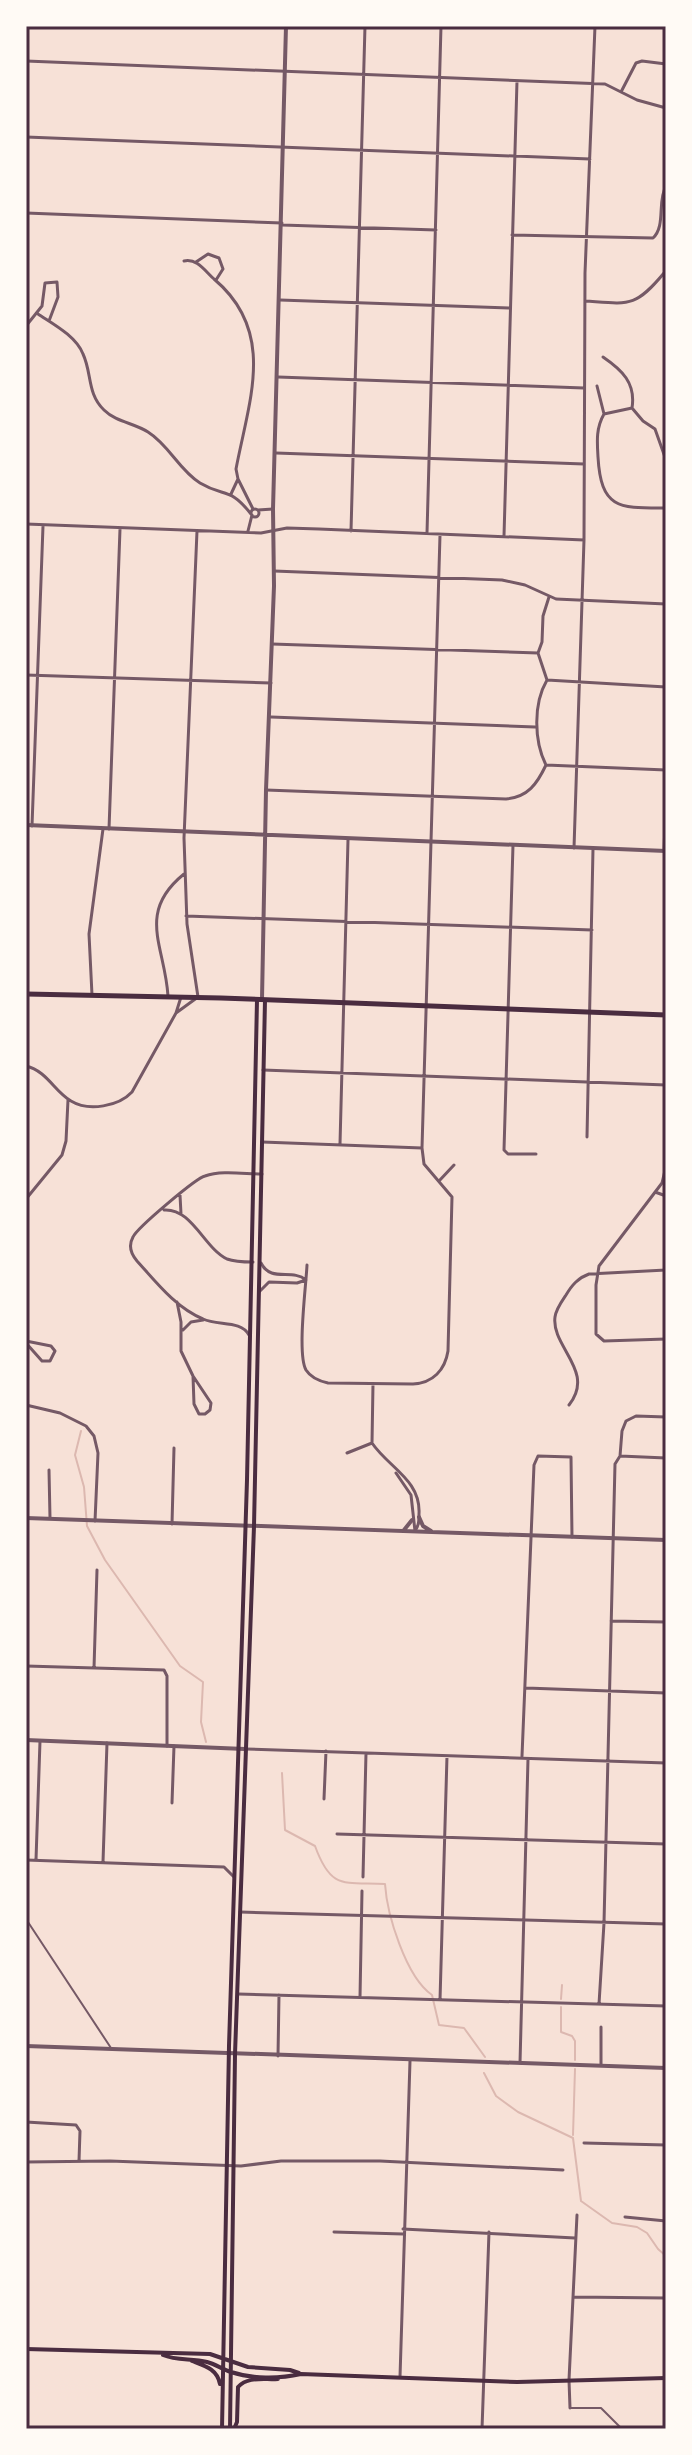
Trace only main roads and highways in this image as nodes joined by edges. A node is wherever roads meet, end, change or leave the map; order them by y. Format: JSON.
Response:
{"nodes":[{"id":1,"x":26,"y":994,"type":"edge"},
{"id":2,"x":261,"y":999,"type":"junction"},
{"id":3,"x":666,"y":1015,"type":"edge"},
{"id":4,"x":26,"y":2349,"type":"edge"},
{"id":5,"x":163,"y":2355,"type":"junction"},
{"id":6,"x":223,"y":2359,"type":"junction"},
{"id":7,"x":187,"y":2360,"type":"junction"},
{"id":8,"x":231,"y":2362,"type":"junction"},
{"id":9,"x":222,"y":2368,"type":"junction"},
{"id":10,"x":231,"y":2372,"type":"junction"},
{"id":11,"x":301,"y":2374,"type":"junction"},
{"id":12,"x":286,"y":2377,"type":"junction"},
{"id":13,"x":666,"y":2378,"type":"edge"},
{"id":14,"x":223,"y":2394,"type":"junction"},
{"id":15,"x":222,"y":2429,"type":"edge"},
{"id":16,"x":232,"y":2429,"type":"edge"}],
"edges":[{"from":1,"to":2,"type":"main road"},
{"from":2,"to":3,"type":"main road"},
{"from":2,"to":6,"type":"main road"},
{"from":2,"to":8,"type":"main road"},
{"from":4,"to":5,"type":"main road"},
{"from":5,"to":6,"type":"main road"},
{"from":5,"to":7,"type":"main road"},
{"from":6,"to":8,"type":"main road"},
{"from":6,"to":9,"type":"main road"},
{"from":7,"to":9,"type":"main road"},
{"from":7,"to":14,"type":"main road"},
{"from":8,"to":10,"type":"main road"},
{"from":8,"to":11,"type":"main road"},
{"from":9,"to":10,"type":"main road"},
{"from":9,"to":14,"type":"main road"},
{"from":10,"to":12,"type":"main road"},
{"from":10,"to":16,"type":"main road"},
{"from":11,"to":12,"type":"main road"},
{"from":11,"to":13,"type":"main road"},
{"from":12,"to":16,"type":"main road"},
{"from":14,"to":15,"type":"main road"}]}
